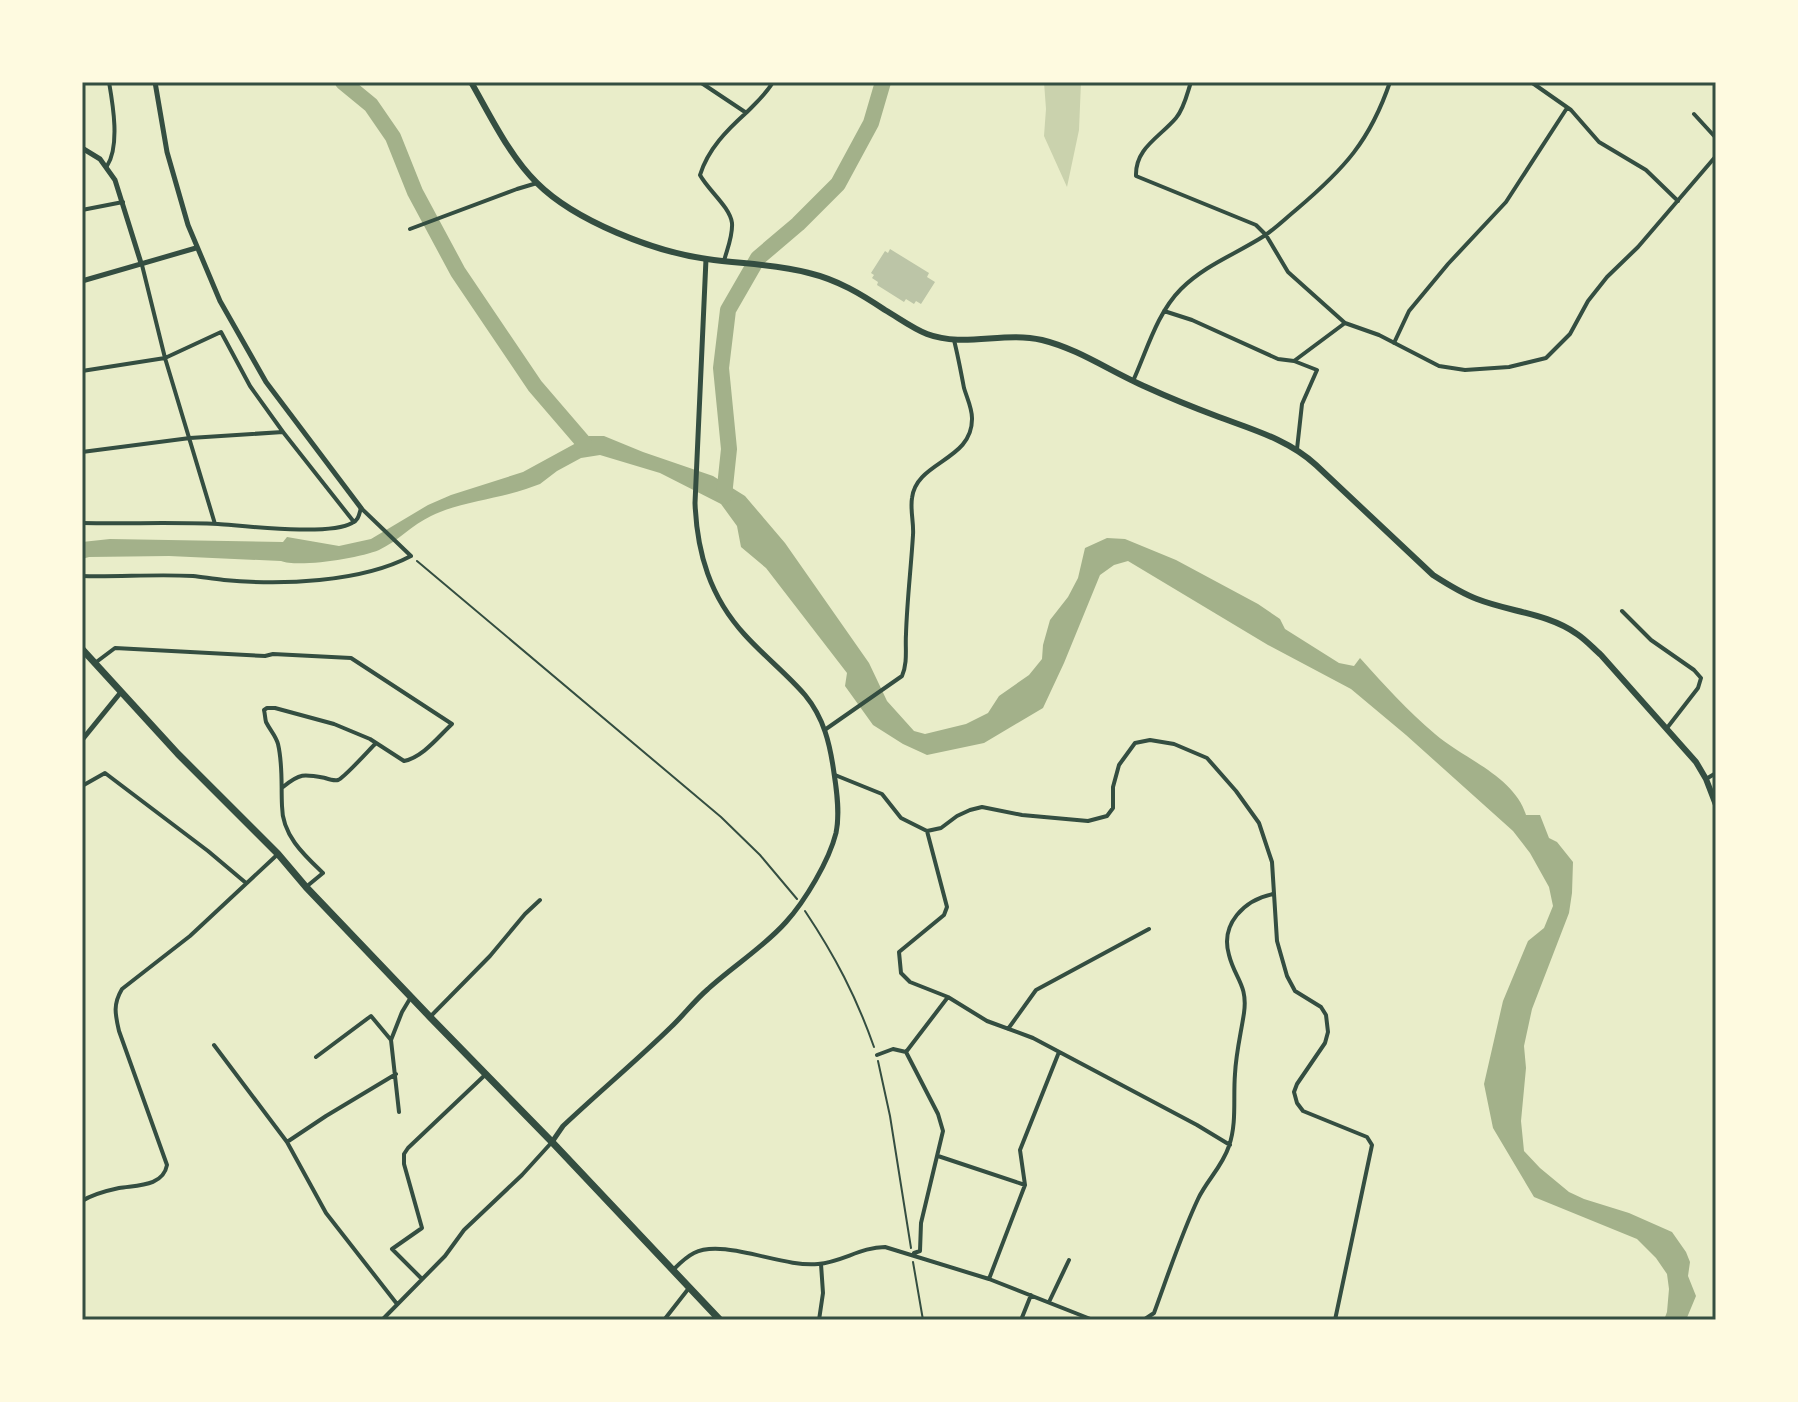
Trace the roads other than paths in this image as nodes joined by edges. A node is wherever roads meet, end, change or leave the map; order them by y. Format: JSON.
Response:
{"nodes":[{"id":1,"x":109,"y":82,"type":"edge"},
{"id":2,"x":155,"y":82,"type":"edge"},
{"id":3,"x":471,"y":82,"type":"edge"},
{"id":4,"x":700,"y":82,"type":"edge"},
{"id":5,"x":773,"y":82,"type":"edge"},
{"id":6,"x":1191,"y":82,"type":"edge"},
{"id":7,"x":1390,"y":82,"type":"edge"},
{"id":8,"x":1531,"y":82,"type":"edge"},
{"id":9,"x":1567,"y":108,"type":"junction"},
{"id":10,"x":746,"y":112,"type":"junction"},
{"id":11,"x":1694,"y":114,"type":"dead end"},
{"id":12,"x":1716,"y":138,"type":"edge"},
{"id":13,"x":82,"y":148,"type":"edge"},
{"id":14,"x":1716,"y":156,"type":"edge"},
{"id":15,"x":107,"y":166,"type":"junction"},
{"id":16,"x":537,"y":183,"type":"junction"},
{"id":17,"x":1678,"y":201,"type":"junction"},
{"id":18,"x":123,"y":202,"type":"junction"},
{"id":19,"x":82,"y":210,"type":"edge"},
{"id":20,"x":410,"y":229,"type":"dead end"},
{"id":21,"x":1266,"y":235,"type":"junction"},
{"id":22,"x":196,"y":248,"type":"junction"},
{"id":23,"x":706,"y":259,"type":"junction"},
{"id":24,"x":724,"y":261,"type":"junction"},
{"id":25,"x":141,"y":263,"type":"junction"},
{"id":26,"x":82,"y":281,"type":"edge"},
{"id":27,"x":1164,"y":311,"type":"junction"},
{"id":28,"x":1345,"y":323,"type":"junction"},
{"id":29,"x":954,"y":340,"type":"junction"},
{"id":30,"x":1394,"y":343,"type":"junction"},
{"id":31,"x":165,"y":358,"type":"junction"},
{"id":32,"x":1294,"y":361,"type":"junction"},
{"id":33,"x":82,"y":371,"type":"edge"},
{"id":34,"x":1133,"y":381,"type":"junction"},
{"id":35,"x":283,"y":432,"type":"junction"},
{"id":36,"x":190,"y":438,"type":"junction"},
{"id":37,"x":1297,"y":449,"type":"junction"},
{"id":38,"x":82,"y":452,"type":"edge"},
{"id":39,"x":363,"y":510,"type":"junction"},
{"id":40,"x":354,"y":522,"type":"junction"},
{"id":41,"x":82,"y":523,"type":"edge"},
{"id":42,"x":215,"y":524,"type":"junction"},
{"id":43,"x":82,"y":576,"type":"edge"},
{"id":44,"x":1622,"y":611,"type":"dead end"},
{"id":45,"x":82,"y":649,"type":"edge"},
{"id":46,"x":95,"y":663,"type":"junction"},
{"id":47,"x":121,"y":692,"type":"junction"},
{"id":48,"x":1667,"y":728,"type":"junction"},
{"id":49,"x":826,"y":729,"type":"junction"},
{"id":50,"x":82,"y":740,"type":"edge"},
{"id":51,"x":376,"y":743,"type":"junction"},
{"id":52,"x":1716,"y":773,"type":"edge"},
{"id":53,"x":835,"y":775,"type":"junction"},
{"id":54,"x":1706,"y":779,"type":"junction"},
{"id":55,"x":82,"y":786,"type":"edge"},
{"id":56,"x":283,"y":787,"type":"junction"},
{"id":57,"x":1716,"y":805,"type":"edge"},
{"id":58,"x":927,"y":831,"type":"junction"},
{"id":59,"x":278,"y":854,"type":"junction"},
{"id":60,"x":246,"y":883,"type":"junction"},
{"id":61,"x":306,"y":887,"type":"junction"},
{"id":62,"x":1273,"y":894,"type":"junction"},
{"id":63,"x":540,"y":900,"type":"dead end"},
{"id":64,"x":1149,"y":929,"type":"dead end"},
{"id":65,"x":411,"y":997,"type":"junction"},
{"id":66,"x":948,"y":997,"type":"junction"},
{"id":67,"x":430,"y":1017,"type":"junction"},
{"id":68,"x":1008,"y":1029,"type":"junction"},
{"id":69,"x":391,"y":1040,"type":"junction"},
{"id":70,"x":214,"y":1045,"type":"dead end"},
{"id":71,"x":906,"y":1052,"type":"junction"},
{"id":72,"x":1059,"y":1052,"type":"junction"},
{"id":73,"x":877,"y":1055,"type":"road end"},
{"id":74,"x":316,"y":1057,"type":"dead end"},
{"id":75,"x":396,"y":1074,"type":"junction"},
{"id":76,"x":485,"y":1075,"type":"junction"},
{"id":77,"x":399,"y":1112,"type":"dead end"},
{"id":78,"x":287,"y":1142,"type":"junction"},
{"id":79,"x":552,"y":1142,"type":"junction"},
{"id":80,"x":1230,"y":1145,"type":"junction"},
{"id":81,"x":938,"y":1156,"type":"junction"},
{"id":82,"x":1025,"y":1185,"type":"junction"},
{"id":83,"x":82,"y":1201,"type":"edge"},
{"id":84,"x":912,"y":1254,"type":"junction"},
{"id":85,"x":1069,"y":1260,"type":"dead end"},
{"id":86,"x":821,"y":1264,"type":"junction"},
{"id":87,"x":672,"y":1270,"type":"junction"},
{"id":88,"x":421,"y":1278,"type":"junction"},
{"id":89,"x":989,"y":1279,"type":"junction"},
{"id":90,"x":689,"y":1288,"type":"junction"},
{"id":91,"x":1031,"y":1295,"type":"junction"},
{"id":92,"x":1049,"y":1302,"type":"junction"},
{"id":93,"x":397,"y":1304,"type":"junction"},
{"id":94,"x":383,"y":1320,"type":"edge"},
{"id":95,"x":664,"y":1320,"type":"edge"},
{"id":96,"x":720,"y":1320,"type":"edge"},
{"id":97,"x":819,"y":1320,"type":"edge"},
{"id":98,"x":1021,"y":1320,"type":"edge"},
{"id":99,"x":1093,"y":1320,"type":"edge"},
{"id":100,"x":1119,"y":1320,"type":"edge"},
{"id":101,"x":1335,"y":1320,"type":"edge"}],
"edges":[{"from":1,"to":15,"type":"street"},
{"from":2,"to":22,"type":"street"},
{"from":3,"to":16,"type":"main road"},
{"from":4,"to":10,"type":"street"},
{"from":5,"to":10,"type":"street"},
{"from":6,"to":21,"type":"street"},
{"from":7,"to":21,"type":"street"},
{"from":8,"to":9,"type":"street"},
{"from":9,"to":17,"type":"street"},
{"from":9,"to":30,"type":"street"},
{"from":10,"to":24,"type":"street"},
{"from":11,"to":12,"type":"street"},
{"from":13,"to":15,"type":"street"},
{"from":14,"to":17,"type":"street"},
{"from":15,"to":18,"type":"street"},
{"from":16,"to":20,"type":"street"},
{"from":16,"to":23,"type":"main road"},
{"from":17,"to":30,"type":"street"},
{"from":18,"to":19,"type":"street"},
{"from":18,"to":25,"type":"street"},
{"from":21,"to":27,"type":"street"},
{"from":21,"to":28,"type":"street"},
{"from":22,"to":25,"type":"street"},
{"from":22,"to":39,"type":"street"},
{"from":23,"to":24,"type":"main road"},
{"from":23,"to":49,"type":"street"},
{"from":24,"to":29,"type":"main road"},
{"from":25,"to":26,"type":"street"},
{"from":25,"to":31,"type":"street"},
{"from":27,"to":32,"type":"street"},
{"from":27,"to":34,"type":"street"},
{"from":28,"to":30,"type":"street"},
{"from":28,"to":32,"type":"street"},
{"from":29,"to":34,"type":"main road"},
{"from":29,"to":49,"type":"street"},
{"from":31,"to":33,"type":"street"},
{"from":31,"to":35,"type":"street"},
{"from":31,"to":36,"type":"street"},
{"from":32,"to":37,"type":"street"},
{"from":34,"to":37,"type":"main road"},
{"from":35,"to":36,"type":"street"},
{"from":35,"to":40,"type":"street"},
{"from":36,"to":38,"type":"street"},
{"from":36,"to":42,"type":"street"},
{"from":37,"to":48,"type":"main road"},
{"from":39,"to":40,"type":"street"},
{"from":39,"to":43,"type":"street"},
{"from":40,"to":42,"type":"street"},
{"from":41,"to":42,"type":"street"},
{"from":44,"to":48,"type":"street"},
{"from":45,"to":46,"type":"highway"},
{"from":46,"to":47,"type":"highway"},
{"from":46,"to":51,"type":"street"},
{"from":47,"to":50,"type":"street"},
{"from":47,"to":59,"type":"highway"},
{"from":48,"to":54,"type":"main road"},
{"from":49,"to":53,"type":"street"},
{"from":51,"to":56,"type":"street"},
{"from":51,"to":56,"type":"street"},
{"from":52,"to":54,"type":"street"},
{"from":53,"to":58,"type":"street"},
{"from":53,"to":79,"type":"street"},
{"from":54,"to":57,"type":"main road"},
{"from":55,"to":60,"type":"street"},
{"from":56,"to":61,"type":"street"},
{"from":58,"to":62,"type":"street"},
{"from":58,"to":66,"type":"street"},
{"from":59,"to":60,"type":"street"},
{"from":59,"to":61,"type":"highway"},
{"from":60,"to":83,"type":"street"},
{"from":61,"to":65,"type":"highway"},
{"from":62,"to":80,"type":"street"},
{"from":62,"to":101,"type":"street"},
{"from":63,"to":67,"type":"street"},
{"from":64,"to":68,"type":"street"},
{"from":65,"to":67,"type":"highway"},
{"from":65,"to":69,"type":"street"},
{"from":66,"to":68,"type":"street"},
{"from":66,"to":71,"type":"street"},
{"from":67,"to":76,"type":"highway"},
{"from":68,"to":72,"type":"street"},
{"from":69,"to":74,"type":"street"},
{"from":69,"to":75,"type":"street"},
{"from":70,"to":78,"type":"street"},
{"from":71,"to":73,"type":"street"},
{"from":71,"to":81,"type":"street"},
{"from":72,"to":80,"type":"street"},
{"from":72,"to":82,"type":"street"},
{"from":75,"to":77,"type":"street"},
{"from":75,"to":78,"type":"street"},
{"from":76,"to":79,"type":"highway"},
{"from":76,"to":88,"type":"street"},
{"from":78,"to":93,"type":"street"},
{"from":79,"to":87,"type":"highway"},
{"from":79,"to":88,"type":"street"},
{"from":80,"to":100,"type":"street"},
{"from":81,"to":82,"type":"street"},
{"from":81,"to":84,"type":"street"},
{"from":82,"to":89,"type":"street"},
{"from":84,"to":86,"type":"street"},
{"from":84,"to":89,"type":"street"},
{"from":85,"to":92,"type":"street"},
{"from":86,"to":87,"type":"street"},
{"from":86,"to":97,"type":"street"},
{"from":87,"to":90,"type":"highway"},
{"from":88,"to":93,"type":"street"},
{"from":89,"to":91,"type":"street"},
{"from":90,"to":95,"type":"street"},
{"from":90,"to":96,"type":"highway"},
{"from":91,"to":92,"type":"street"},
{"from":91,"to":98,"type":"street"},
{"from":92,"to":99,"type":"street"},
{"from":93,"to":94,"type":"street"}]}
